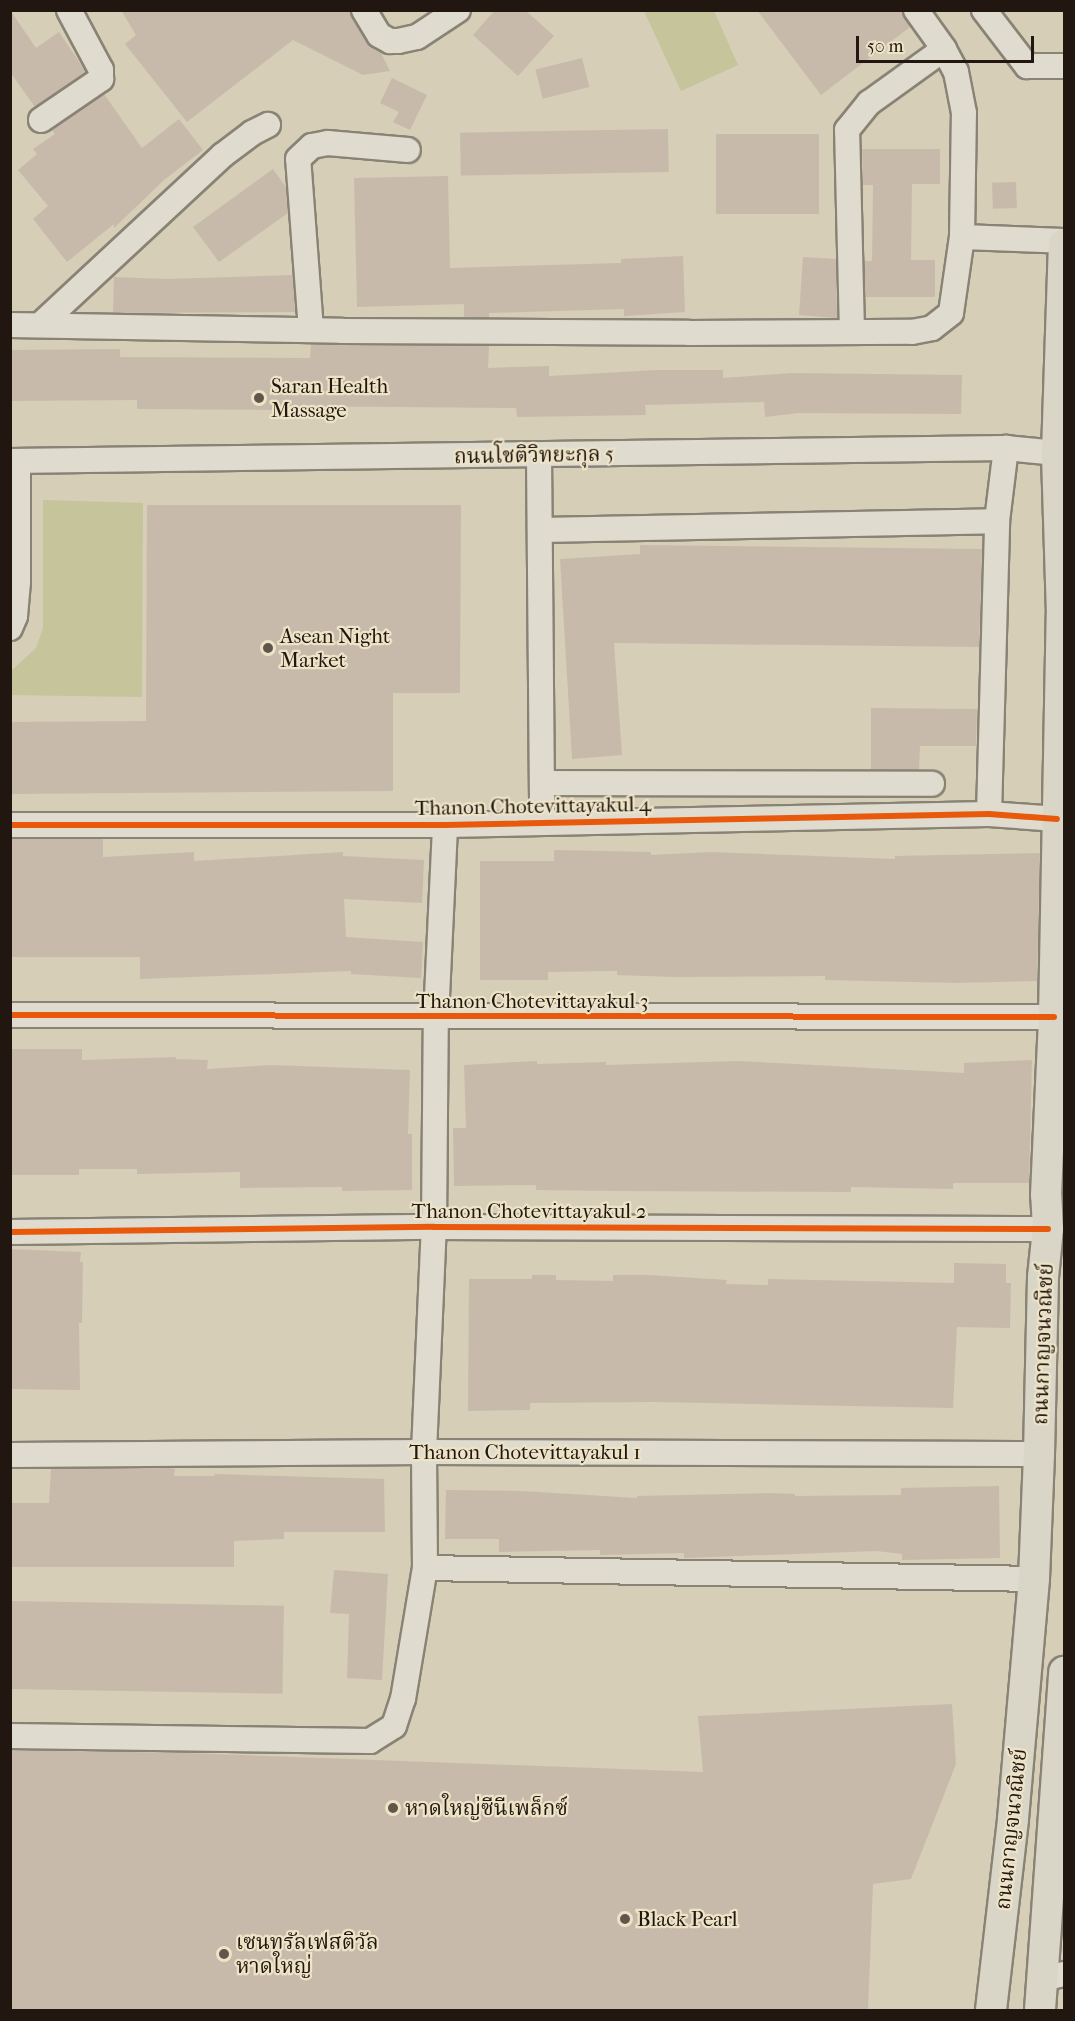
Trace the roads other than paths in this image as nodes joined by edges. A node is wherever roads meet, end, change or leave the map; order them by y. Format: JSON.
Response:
{"nodes":[{"id":1,"x":69,"y":10,"type":"edge"},
{"id":2,"x":364,"y":10,"type":"edge"},
{"id":3,"x":458,"y":10,"type":"edge"},
{"id":4,"x":916,"y":10,"type":"edge"},
{"id":5,"x":984,"y":10,"type":"edge"},
{"id":6,"x":944,"y":49,"type":"junction"},
{"id":7,"x":1065,"y":66,"type":"edge"},
{"id":8,"x":41,"y":120,"type":"dead end"},
{"id":9,"x":268,"y":125,"type":"dead end"},
{"id":10,"x":408,"y":150,"type":"dead end"},
{"id":11,"x":962,"y":237,"type":"junction"},
{"id":12,"x":1065,"y":242,"type":"edge"},
{"id":13,"x":10,"y":324,"type":"edge"},
{"id":14,"x":41,"y":324,"type":"junction"},
{"id":15,"x":311,"y":330,"type":"junction"},
{"id":16,"x":852,"y":332,"type":"junction"},
{"id":17,"x":1006,"y":448,"type":"junction"},
{"id":18,"x":1058,"y":453,"type":"junction"},
{"id":19,"x":540,"y":455,"type":"junction"},
{"id":20,"x":14,"y":461,"type":"edge"},
{"id":21,"x":997,"y":521,"type":"junction"},
{"id":22,"x":540,"y":530,"type":"junction"},
{"id":23,"x":10,"y":628,"type":"edge"},
{"id":24,"x":542,"y":783,"type":"junction"},
{"id":25,"x":932,"y":784,"type":"dead end"},
{"id":26,"x":989,"y":814,"type":"junction"},
{"id":27,"x":1057,"y":819,"type":"junction"},
{"id":28,"x":542,"y":822,"type":"junction"},
{"id":29,"x":10,"y":825,"type":"edge"},
{"id":30,"x":444,"y":825,"type":"junction"},
{"id":31,"x":10,"y":1016,"type":"edge"},
{"id":32,"x":1059,"y":1017,"type":"edge"},
{"id":33,"x":436,"y":1018,"type":"junction"},
{"id":34,"x":434,"y":1227,"type":"junction"},
{"id":35,"x":1056,"y":1229,"type":"edge"},
{"id":36,"x":10,"y":1232,"type":"edge"},
{"id":37,"x":424,"y":1452,"type":"junction"},
{"id":38,"x":1040,"y":1454,"type":"junction"},
{"id":39,"x":10,"y":1455,"type":"edge"},
{"id":40,"x":425,"y":1568,"type":"junction"},
{"id":41,"x":1034,"y":1579,"type":"junction"},
{"id":42,"x":1065,"y":1672,"type":"edge"},
{"id":43,"x":1064,"y":1682,"type":"edge"},
{"id":44,"x":10,"y":1736,"type":"edge"},
{"id":45,"x":1058,"y":1854,"type":"edge"},
{"id":46,"x":1053,"y":1977,"type":"edge"},
{"id":47,"x":991,"y":2010,"type":"edge"},
{"id":48,"x":1040,"y":2010,"type":"edge"}],
"edges":[{"from":1,"to":8,"type":"street"},
{"from":2,"to":3,"type":"street"},
{"from":4,"to":6,"type":"street"},
{"from":5,"to":7,"type":"street"},
{"from":6,"to":11,"type":"street"},
{"from":6,"to":16,"type":"street"},
{"from":9,"to":14,"type":"street"},
{"from":10,"to":15,"type":"street"},
{"from":11,"to":12,"type":"street"},
{"from":11,"to":16,"type":"street"},
{"from":12,"to":18,"type":"main road","name":"ถนนกาญจนวณิชย์"},
{"from":13,"to":14,"type":"street"},
{"from":14,"to":15,"type":"street"},
{"from":15,"to":16,"type":"street"},
{"from":17,"to":18,"type":"street","name":"ถนนโชติวิทยะกุล 5"},
{"from":17,"to":19,"type":"street","name":"ถนนโชติวิทยะกุล 5"},
{"from":17,"to":21,"type":"street"},
{"from":18,"to":27,"type":"main road","name":"ถนนกาญจนวณิชย์"},
{"from":19,"to":20,"type":"street","name":"ถนนโชติวิทยะกุล 5"},
{"from":19,"to":22,"type":"street"},
{"from":20,"to":23,"type":"street"},
{"from":21,"to":22,"type":"street"},
{"from":21,"to":26,"type":"street"},
{"from":22,"to":24,"type":"street"},
{"from":24,"to":25,"type":"street"},
{"from":24,"to":28,"type":"street"},
{"from":26,"to":27,"type":"street","name":"Thanon Chotevittayakul 4"},
{"from":26,"to":28,"type":"street","name":"Thanon Chotevittayakul 4"},
{"from":27,"to":32,"type":"main road","name":"ถนนกาญจนวณิชย์"},
{"from":28,"to":30,"type":"street","name":"Thanon Chotevittayakul 4"},
{"from":29,"to":30,"type":"street","name":"Thanon Chotevittayakul 4"},
{"from":30,"to":33,"type":"street"},
{"from":31,"to":33,"type":"street","name":"Thanon Chotevittayakul 3"},
{"from":32,"to":33,"type":"street","name":"Thanon Chotevittayakul 3"},
{"from":32,"to":35,"type":"main road","name":"ถนนกาญจนวณิชย์"},
{"from":33,"to":34,"type":"street"},
{"from":34,"to":35,"type":"street","name":"Thanon Chotevittayakul 2"},
{"from":34,"to":36,"type":"street","name":"Thanon Chotevittayakul 2"},
{"from":34,"to":37,"type":"street"},
{"from":35,"to":38,"type":"main road","name":"ถนนกาญจนวณิชย์"},
{"from":37,"to":38,"type":"street","name":"Thanon Chotevittayakul 1"},
{"from":37,"to":39,"type":"street","name":"Thanon Chotevittayakul 1"},
{"from":37,"to":40,"type":"street"},
{"from":38,"to":41,"type":"main road","name":"ถนนกาญจนวณิชย์"},
{"from":40,"to":41,"type":"street"},
{"from":40,"to":44,"type":"street"},
{"from":41,"to":47,"type":"main road","name":"ถนนกาญจนวณิชย์"},
{"from":42,"to":43,"type":"main road","name":"ถนนกาญจนวณิชย์"},
{"from":43,"to":45,"type":"main road","name":"ถนนกาญจนวณิชย์"},
{"from":45,"to":46,"type":"main road","name":"ถนนกาญจนวณิชย์"},
{"from":46,"to":48,"type":"main road","name":"ถนนกาญจนวณิชย์"}]}
